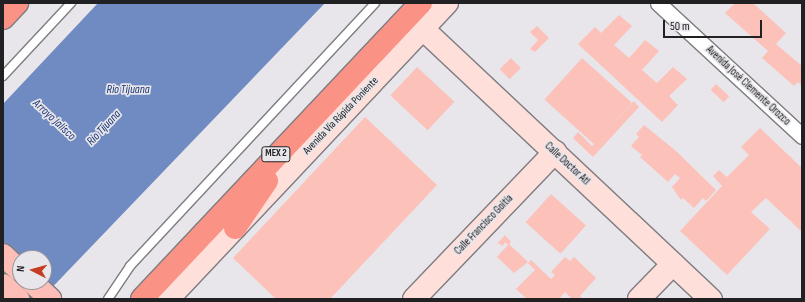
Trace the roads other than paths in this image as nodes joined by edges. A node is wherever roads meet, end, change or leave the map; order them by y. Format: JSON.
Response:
{"nodes":[{"id":1,"x":18,"y":3,"type":"edge"},
{"id":2,"x":71,"y":3,"type":"edge"},
{"id":3,"x":375,"y":3,"type":"edge"},
{"id":4,"x":421,"y":3,"type":"edge"},
{"id":5,"x":447,"y":3,"type":"edge"},
{"id":6,"x":658,"y":3,"type":"edge"},
{"id":7,"x":3,"y":18,"type":"edge"},
{"id":8,"x":423,"y":29,"type":"junction"},
{"id":9,"x":3,"y":76,"type":"edge"},
{"id":10,"x":312,"y":116,"type":"junction"},
{"id":11,"x":802,"y":136,"type":"edge"},
{"id":12,"x":555,"y":152,"type":"junction"},
{"id":13,"x":235,"y":228,"type":"junction"},
{"id":14,"x":3,"y":255,"type":"edge"},
{"id":15,"x":12,"y":263,"type":"edge"},
{"id":16,"x":673,"y":264,"type":"junction"},
{"id":17,"x":3,"y":285,"type":"edge"},
{"id":18,"x":40,"y":290,"type":"edge"},
{"id":19,"x":18,"y":299,"type":"edge"},
{"id":20,"x":50,"y":299,"type":"edge"},
{"id":21,"x":108,"y":299,"type":"edge"},
{"id":22,"x":142,"y":299,"type":"edge"},
{"id":23,"x":168,"y":299,"type":"edge"},
{"id":24,"x":414,"y":299,"type":"edge"},
{"id":25,"x":639,"y":299,"type":"edge"},
{"id":26,"x":711,"y":299,"type":"edge"}],
"edges":[{"from":1,"to":7,"type":"highway"},
{"from":2,"to":9,"type":"lane"},
{"from":3,"to":21,"type":"lane"},
{"from":4,"to":10,"type":"highway","name":"Avenida Vía Rápida Poniente","number":"MEX 2"},
{"from":5,"to":8,"type":"street","name":"Avenida Vía Rápida Poniente"},
{"from":6,"to":11,"type":"street","name":"Avenida José Clemente Orozco"},
{"from":8,"to":12,"type":"street","name":"Calle Doctor Atl"},
{"from":8,"to":13,"type":"street","name":"Avenida Vía Rápida Poniente"},
{"from":10,"to":13,"type":"highway"},
{"from":10,"to":22,"type":"highway","name":"Avenida Vía Rápida Poniente","number":"MEX 2"},
{"from":12,"to":16,"type":"street","name":"Calle Doctor Atl"},
{"from":12,"to":24,"type":"street","name":"Calle Francisco Goitia"},
{"from":13,"to":23,"type":"street","name":"Avenida Vía Rápida Poniente"},
{"from":14,"to":15,"type":"main road"},
{"from":16,"to":25,"type":"street"},
{"from":16,"to":26,"type":"street","name":"Calle Doctor Atl"},
{"from":17,"to":19,"type":"main road"},
{"from":18,"to":20,"type":"main road"}]}
